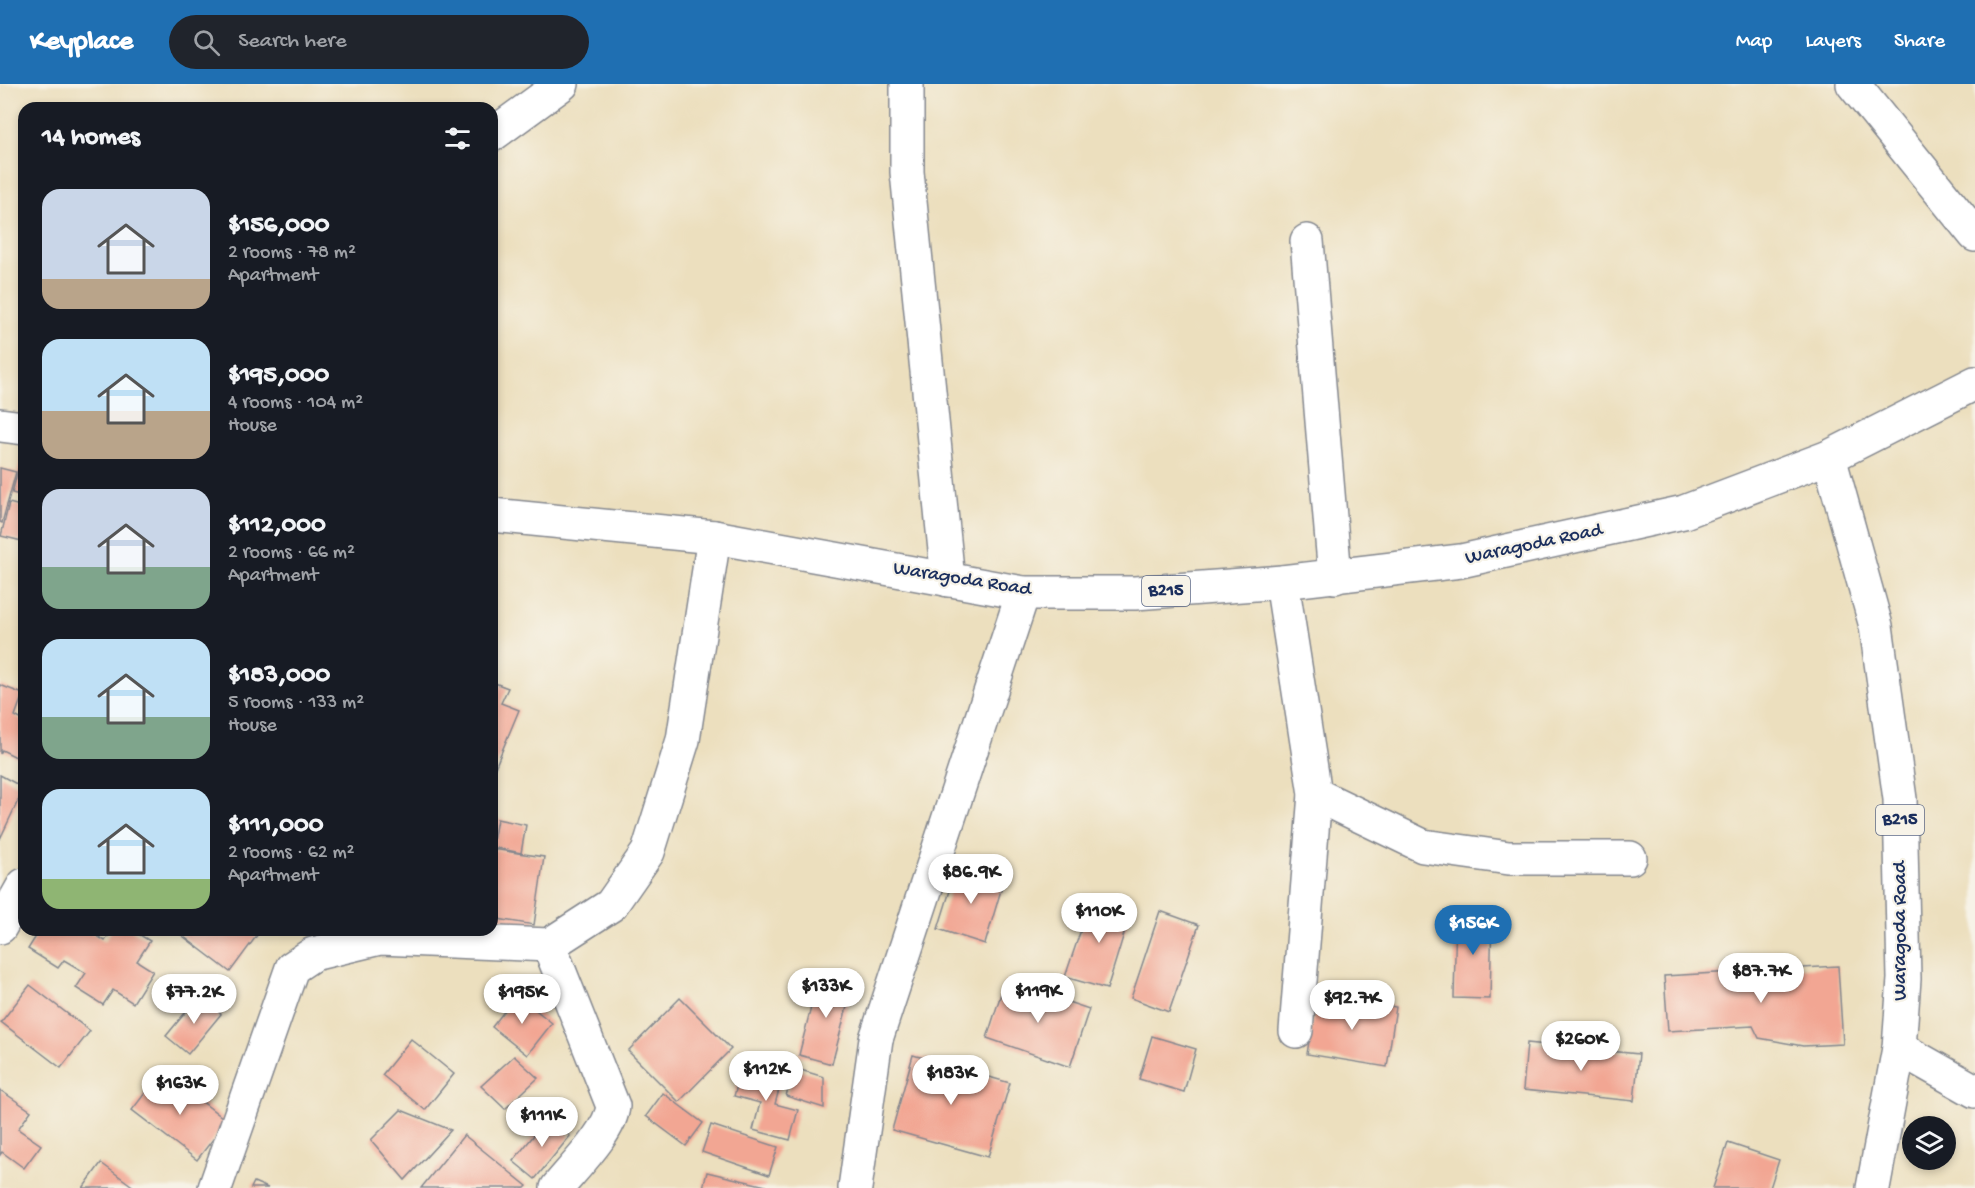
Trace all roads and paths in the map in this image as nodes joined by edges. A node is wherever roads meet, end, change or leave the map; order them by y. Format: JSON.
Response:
{"nodes":[{"id":1,"x":562,"y":84,"type":"edge"},
{"id":2,"x":907,"y":84,"type":"edge"},
{"id":3,"x":1852,"y":84,"type":"edge"},
{"id":4,"x":498,"y":131,"type":"edge"},
{"id":5,"x":1975,"y":235,"type":"edge"},
{"id":6,"x":1307,"y":241,"type":"dead end"},
{"id":7,"x":1975,"y":383,"type":"edge"},
{"id":8,"x":0,"y":425,"type":"edge"},
{"id":9,"x":18,"y":427,"type":"edge"},
{"id":10,"x":1829,"y":457,"type":"junction"},
{"id":11,"x":498,"y":516,"type":"edge"},
{"id":12,"x":714,"y":537,"type":"junction"},
{"id":13,"x":1335,"y":577,"type":"junction"},
{"id":14,"x":948,"y":580,"type":"junction"},
{"id":15,"x":1282,"y":582,"type":"junction"},
{"id":16,"x":1023,"y":593,"type":"junction"},
{"id":17,"x":1315,"y":794,"type":"junction"},
{"id":18,"x":1630,"y":858,"type":"dead end"},
{"id":19,"x":18,"y":896,"type":"edge"},
{"id":20,"x":0,"y":927,"type":"edge"},
{"id":21,"x":549,"y":945,"type":"junction"},
{"id":22,"x":1296,"y":1031,"type":"dead end"},
{"id":23,"x":1899,"y":1048,"type":"junction"},
{"id":24,"x":1975,"y":1091,"type":"edge"},
{"id":25,"x":215,"y":1188,"type":"edge"},
{"id":26,"x":557,"y":1188,"type":"edge"},
{"id":27,"x":855,"y":1188,"type":"edge"},
{"id":28,"x":1873,"y":1188,"type":"edge"}],
"edges":[{"from":1,"to":4,"type":"street"},
{"from":2,"to":14,"type":"street"},
{"from":3,"to":5,"type":"street"},
{"from":6,"to":13,"type":"street"},
{"from":7,"to":10,"type":"street"},
{"from":8,"to":9,"type":"street"},
{"from":10,"to":13,"type":"street","name":"Waragoda Road","number":"B215"},
{"from":10,"to":23,"type":"street","name":"Waragoda Road","number":"B215"},
{"from":11,"to":12,"type":"street","name":"Waragoda Road","number":"B215"},
{"from":12,"to":14,"type":"street","name":"Waragoda Road","number":"B215"},
{"from":12,"to":21,"type":"street"},
{"from":13,"to":15,"type":"street","name":"Waragoda Road","number":"B215"},
{"from":14,"to":16,"type":"street","name":"Waragoda Road","number":"B215"},
{"from":15,"to":16,"type":"street","name":"Waragoda Road","number":"B215"},
{"from":15,"to":17,"type":"street"},
{"from":16,"to":27,"type":"street"},
{"from":17,"to":18,"type":"street"},
{"from":17,"to":22,"type":"street"},
{"from":19,"to":20,"type":"street"},
{"from":21,"to":25,"type":"street"},
{"from":21,"to":26,"type":"street"},
{"from":23,"to":24,"type":"street"},
{"from":23,"to":28,"type":"street","name":"Waragoda Road","number":"B215"}]}
